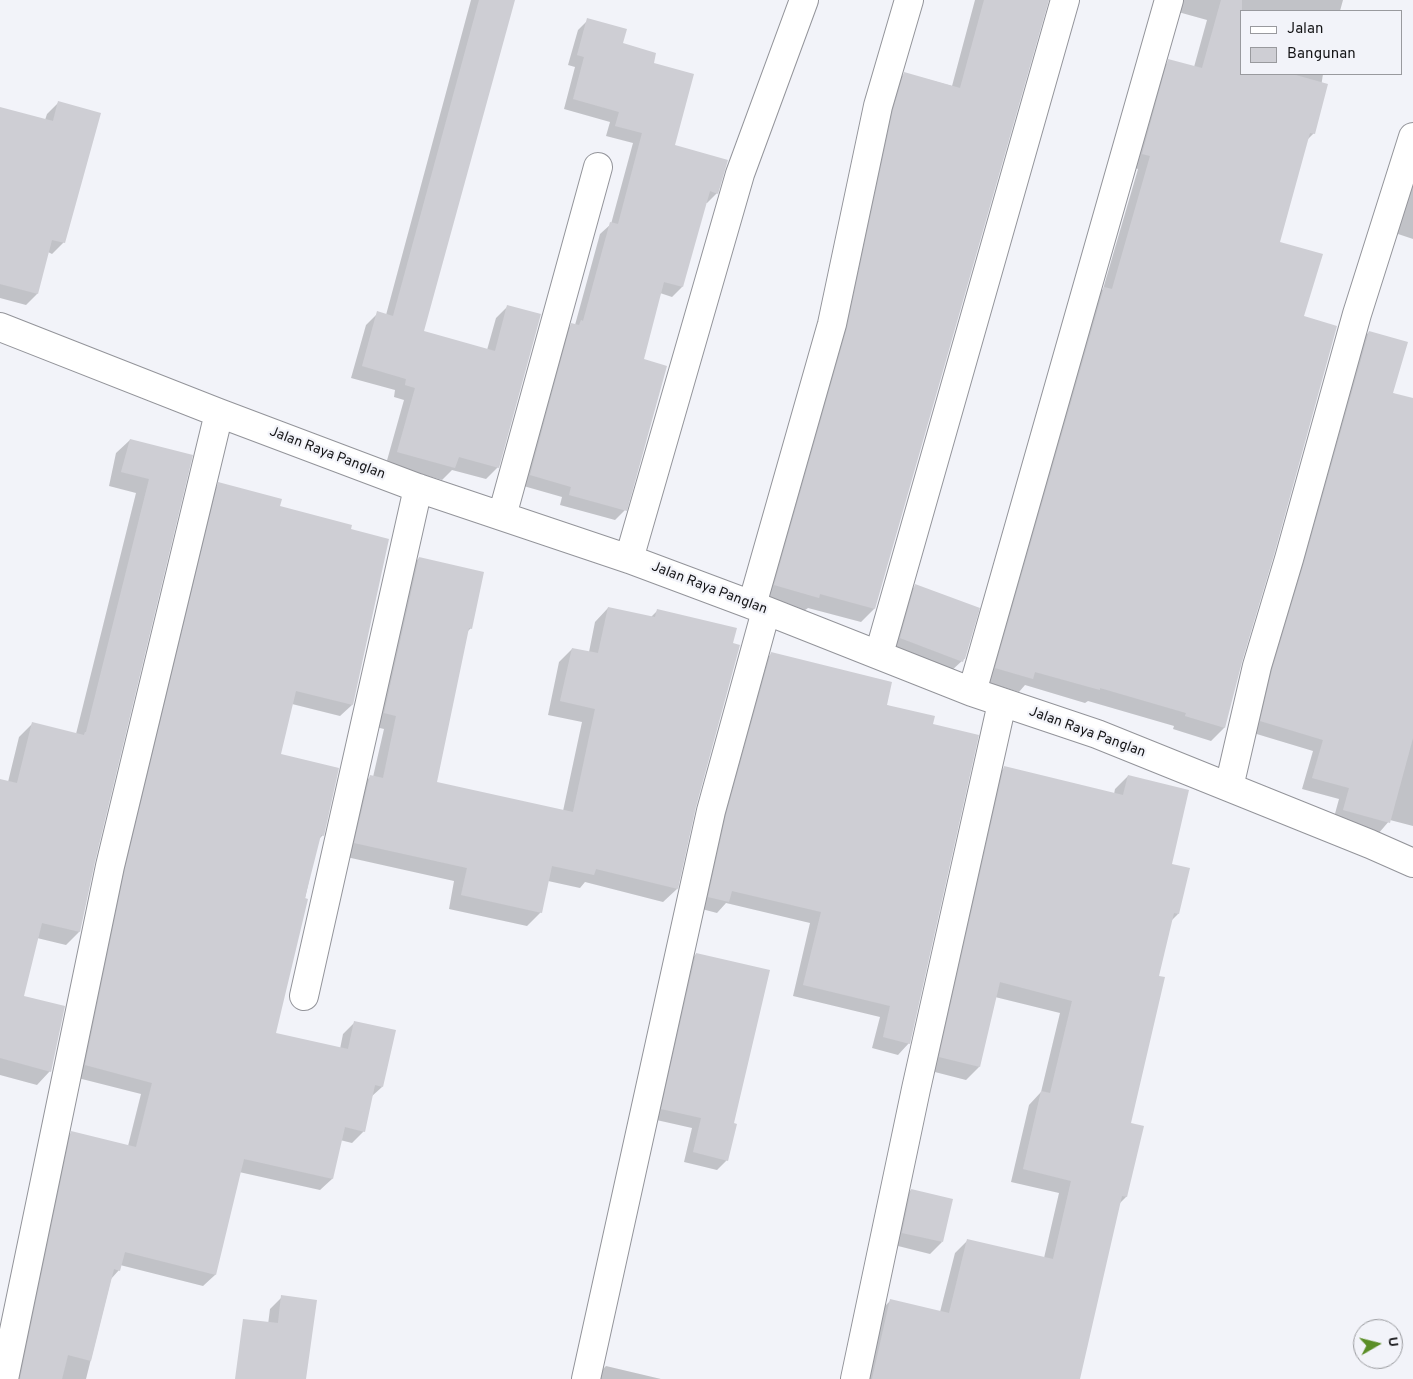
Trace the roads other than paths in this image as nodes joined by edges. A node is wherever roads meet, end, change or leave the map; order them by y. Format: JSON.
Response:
{"nodes":[{"id":1,"x":804,"y":0,"type":"edge"},
{"id":2,"x":909,"y":0,"type":"edge"},
{"id":3,"x":1065,"y":0,"type":"edge"},
{"id":4,"x":1169,"y":0,"type":"edge"},
{"id":5,"x":1413,"y":137,"type":"edge"},
{"id":6,"x":598,"y":167,"type":"dead end"},
{"id":7,"x":0,"y":327,"type":"edge"},
{"id":8,"x":219,"y":413,"type":"junction"},
{"id":9,"x":418,"y":488,"type":"junction"},
{"id":10,"x":502,"y":516,"type":"junction"},
{"id":11,"x":629,"y":559,"type":"junction"},
{"id":12,"x":759,"y":608,"type":"junction"},
{"id":13,"x":879,"y":654,"type":"junction"},
{"id":14,"x":972,"y":692,"type":"junction"},
{"id":15,"x":1002,"y":703,"type":"junction"},
{"id":16,"x":1229,"y":787,"type":"junction"},
{"id":17,"x":1413,"y":863,"type":"edge"},
{"id":18,"x":304,"y":996,"type":"dead end"},
{"id":19,"x":4,"y":1379,"type":"edge"},
{"id":20,"x":586,"y":1379,"type":"edge"},
{"id":21,"x":855,"y":1379,"type":"edge"}],
"edges":[{"from":1,"to":11,"type":"street"},
{"from":2,"to":12,"type":"street"},
{"from":3,"to":13,"type":"street"},
{"from":4,"to":14,"type":"street"},
{"from":5,"to":16,"type":"street"},
{"from":6,"to":10,"type":"street"},
{"from":7,"to":8,"type":"street","name":"Jalan Raya Panglan"},
{"from":8,"to":9,"type":"street","name":"Jalan Raya Panglan"},
{"from":8,"to":19,"type":"street"},
{"from":9,"to":10,"type":"street","name":"Jalan Raya Panglan"},
{"from":9,"to":18,"type":"street"},
{"from":10,"to":11,"type":"street","name":"Jalan Raya Panglan"},
{"from":11,"to":12,"type":"street","name":"Jalan Raya Panglan"},
{"from":12,"to":13,"type":"street","name":"Jalan Raya Panglan"},
{"from":12,"to":20,"type":"street"},
{"from":13,"to":14,"type":"street","name":"Jalan Raya Panglan"},
{"from":14,"to":15,"type":"street","name":"Jalan Raya Panglan"},
{"from":15,"to":16,"type":"street","name":"Jalan Raya Panglan"},
{"from":15,"to":21,"type":"street"},
{"from":16,"to":17,"type":"street","name":"Jalan Raya Panglan"}]}
